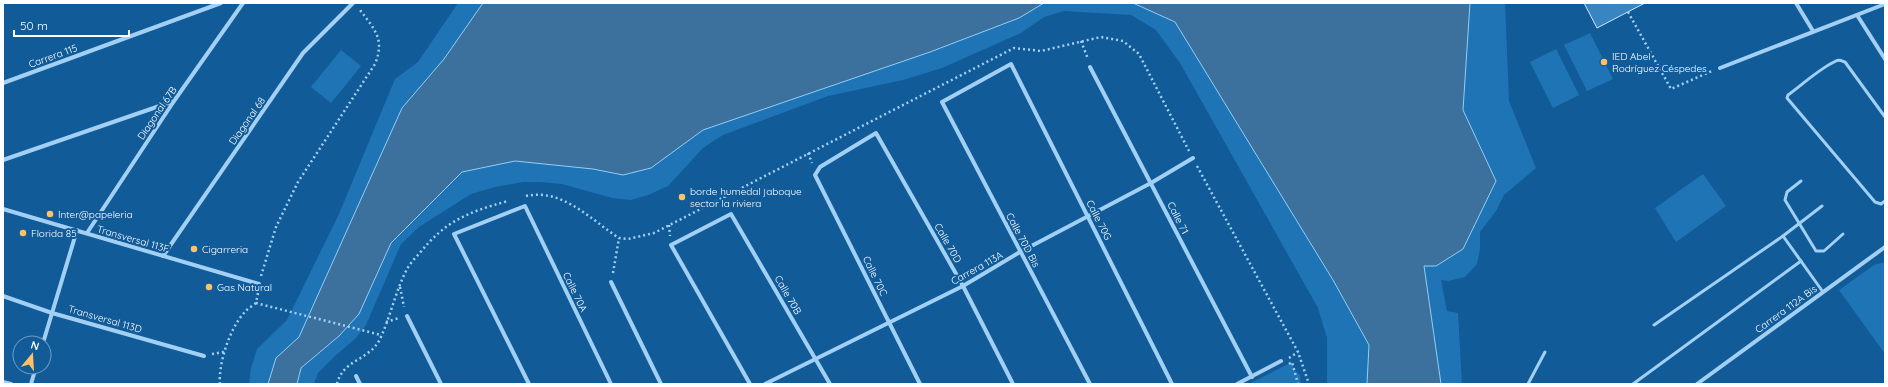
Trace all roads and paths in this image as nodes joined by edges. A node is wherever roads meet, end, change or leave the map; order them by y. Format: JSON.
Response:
{"nodes":[{"id":1,"x":220,"y":3,"type":"edge"},
{"id":2,"x":243,"y":3,"type":"edge"},
{"id":3,"x":353,"y":3,"type":"edge"},
{"id":4,"x":1796,"y":3,"type":"edge"},
{"id":5,"x":1885,"y":4,"type":"edge"},
{"id":6,"x":359,"y":9,"type":"dead end"},
{"id":7,"x":1628,"y":12,"type":"dead end"},
{"id":8,"x":1857,"y":15,"type":"junction"},
{"id":9,"x":1813,"y":31,"type":"junction"},
{"id":10,"x":1081,"y":41,"type":"junction"},
{"id":11,"x":1885,"y":60,"type":"edge"},
{"id":12,"x":1090,"y":67,"type":"joint"},
{"id":13,"x":1720,"y":68,"type":"joint"},
{"id":14,"x":3,"y":83,"type":"edge"},
{"id":15,"x":174,"y":101,"type":"junction"},
{"id":16,"x":942,"y":102,"type":"joint"},
{"id":17,"x":1885,"y":117,"type":"edge"},
{"id":18,"x":1193,"y":158,"type":"junction"},
{"id":19,"x":3,"y":160,"type":"edge"},
{"id":20,"x":815,"y":175,"type":"joint"},
{"id":21,"x":1801,"y":181,"type":"dead end"},
{"id":22,"x":1151,"y":183,"type":"junction"},
{"id":23,"x":520,"y":198,"type":"dead end"},
{"id":24,"x":513,"y":200,"type":"dead end"},
{"id":25,"x":1885,"y":201,"type":"edge"},
{"id":26,"x":1822,"y":206,"type":"dead end"},
{"id":27,"x":3,"y":209,"type":"edge"},
{"id":28,"x":1089,"y":216,"type":"junction"},
{"id":29,"x":1799,"y":223,"type":"junction"},
{"id":30,"x":77,"y":230,"type":"junction"},
{"id":31,"x":87,"y":233,"type":"junction"},
{"id":32,"x":1843,"y":234,"type":"dead end"},
{"id":33,"x":1784,"y":236,"type":"junction"},
{"id":34,"x":619,"y":238,"type":"junction"},
{"id":35,"x":1885,"y":247,"type":"edge"},
{"id":36,"x":1020,"y":252,"type":"junction"},
{"id":37,"x":163,"y":256,"type":"junction"},
{"id":38,"x":1801,"y":261,"type":"junction"},
{"id":39,"x":611,"y":282,"type":"joint"},
{"id":40,"x":259,"y":284,"type":"junction"},
{"id":41,"x":399,"y":286,"type":"junction"},
{"id":42,"x":963,"y":286,"type":"junction"},
{"id":43,"x":1823,"y":292,"type":"junction"},
{"id":44,"x":3,"y":296,"type":"edge"},
{"id":45,"x":256,"y":303,"type":"junction"},
{"id":46,"x":52,"y":313,"type":"junction"},
{"id":47,"x":406,"y":316,"type":"junction"},
{"id":48,"x":386,"y":322,"type":"junction"},
{"id":49,"x":889,"y":323,"type":"junction"},
{"id":50,"x":1654,"y":325,"type":"dead end"},
{"id":51,"x":45,"y":335,"type":"edge"},
{"id":52,"x":381,"y":335,"type":"junction"},
{"id":53,"x":1545,"y":352,"type":"dead end"},
{"id":54,"x":204,"y":356,"type":"dead end"},
{"id":55,"x":817,"y":359,"type":"junction"},
{"id":56,"x":1281,"y":362,"type":"dead end"},
{"id":57,"x":356,"y":376,"type":"dead end"},
{"id":58,"x":1252,"y":377,"type":"junction"},
{"id":59,"x":3,"y":382,"type":"edge"},
{"id":60,"x":11,"y":384,"type":"edge"},
{"id":61,"x":220,"y":384,"type":"edge"},
{"id":62,"x":337,"y":384,"type":"edge"},
{"id":63,"x":360,"y":384,"type":"edge"},
{"id":64,"x":441,"y":384,"type":"edge"},
{"id":65,"x":529,"y":384,"type":"edge"},
{"id":66,"x":611,"y":384,"type":"edge"},
{"id":67,"x":661,"y":384,"type":"edge"},
{"id":68,"x":750,"y":384,"type":"edge"},
{"id":69,"x":765,"y":384,"type":"edge"},
{"id":70,"x":830,"y":384,"type":"edge"},
{"id":71,"x":920,"y":384,"type":"edge"},
{"id":72,"x":1013,"y":384,"type":"edge"},
{"id":73,"x":1090,"y":384,"type":"edge"},
{"id":74,"x":1172,"y":384,"type":"edge"},
{"id":75,"x":1238,"y":384,"type":"edge"},
{"id":76,"x":1309,"y":384,"type":"edge"},
{"id":77,"x":1528,"y":384,"type":"edge"},
{"id":78,"x":1633,"y":384,"type":"edge"},
{"id":79,"x":1697,"y":384,"type":"edge"}],
"edges":[{"from":1,"to":14,"type":"street","name":"Carrera 115"},
{"from":2,"to":15,"type":"street","name":"Diagonal 67B"},
{"from":3,"to":37,"type":"street","name":"Diagonal 68"},
{"from":4,"to":9,"type":"street"},
{"from":5,"to":8,"type":"street"},
{"from":6,"to":40,"type":"path"},
{"from":7,"to":13,"type":"path"},
{"from":8,"to":9,"type":"street"},
{"from":8,"to":11,"type":"street"},
{"from":9,"to":13,"type":"street"},
{"from":10,"to":12,"type":"path"},
{"from":10,"to":18,"type":"path"},
{"from":10,"to":34,"type":"path"},
{"from":12,"to":22,"type":"street","name":"Calle 71"},
{"from":15,"to":19,"type":"street"},
{"from":15,"to":31,"type":"street","name":"Diagonal 67B"},
{"from":16,"to":28,"type":"street","name":"Calle 70G"},
{"from":16,"to":36,"type":"street","name":"Calle 70D Bis"},
{"from":17,"to":25,"type":"lane"},
{"from":18,"to":22,"type":"street","name":"Carrera 113A"},
{"from":18,"to":76,"type":"path"},
{"from":20,"to":42,"type":"street","name":"Calle 70D"},
{"from":20,"to":49,"type":"street","name":"Calle 70C"},
{"from":21,"to":29,"type":"lane"},
{"from":22,"to":28,"type":"street","name":"Carrera 113A"},
{"from":22,"to":58,"type":"street","name":"Calle 71"},
{"from":23,"to":34,"type":"path"},
{"from":24,"to":41,"type":"path"},
{"from":26,"to":29,"type":"lane"},
{"from":27,"to":30,"type":"street","name":"Transversal 113F"},
{"from":28,"to":36,"type":"street","name":"Carrera 113A"},
{"from":28,"to":74,"type":"street","name":"Calle 70G"},
{"from":29,"to":32,"type":"lane"},
{"from":29,"to":33,"type":"lane"},
{"from":30,"to":31,"type":"street","name":"Transversal 113F"},
{"from":30,"to":46,"type":"street"},
{"from":31,"to":37,"type":"street","name":"Transversal 113F"},
{"from":33,"to":38,"type":"lane"},
{"from":33,"to":50,"type":"lane"},
{"from":34,"to":39,"type":"path"},
{"from":35,"to":43,"type":"street","name":"Carrera 112A Bis"},
{"from":36,"to":42,"type":"street","name":"Carrera 113A"},
{"from":36,"to":73,"type":"street","name":"Calle 70D Bis"},
{"from":37,"to":40,"type":"street","name":"Transversal 113F"},
{"from":38,"to":43,"type":"lane"},
{"from":38,"to":78,"type":"lane"},
{"from":39,"to":67,"type":"street"},
{"from":40,"to":45,"type":"path"},
{"from":41,"to":47,"type":"path"},
{"from":41,"to":48,"type":"path"},
{"from":42,"to":49,"type":"street","name":"Carrera 113A"},
{"from":42,"to":72,"type":"street","name":"Calle 70D"},
{"from":43,"to":79,"type":"street","name":"Carrera 112A Bis"},
{"from":44,"to":46,"type":"street","name":"Transversal 113D"},
{"from":45,"to":52,"type":"path"},
{"from":45,"to":61,"type":"path"},
{"from":46,"to":51,"type":"street"},
{"from":46,"to":54,"type":"street","name":"Transversal 113D"},
{"from":47,"to":48,"type":"path"},
{"from":47,"to":64,"type":"street"},
{"from":48,"to":52,"type":"path"},
{"from":49,"to":55,"type":"street","name":"Carrera 113A"},
{"from":49,"to":71,"type":"street","name":"Calle 70C"},
{"from":52,"to":62,"type":"path"},
{"from":53,"to":77,"type":"lane"},
{"from":55,"to":68,"type":"street","name":"Calle 70B"},
{"from":55,"to":69,"type":"street","name":"Carrera 113A"},
{"from":55,"to":70,"type":"street","name":"Calle 70B"},
{"from":56,"to":58,"type":"street"},
{"from":57,"to":63,"type":"street"},
{"from":58,"to":75,"type":"street"},
{"from":59,"to":60,"type":"street"},
{"from":65,"to":66,"type":"street","name":"Calle 70A"}]}
